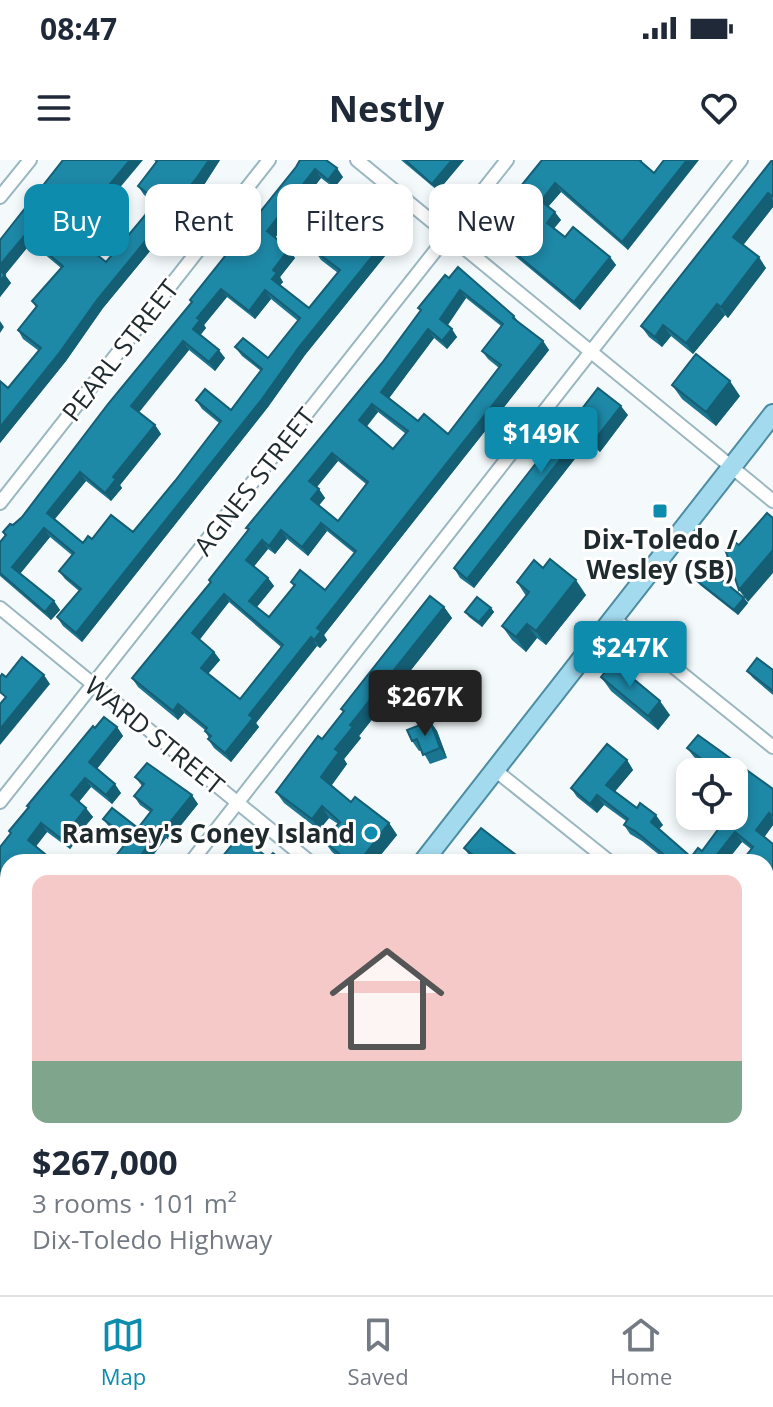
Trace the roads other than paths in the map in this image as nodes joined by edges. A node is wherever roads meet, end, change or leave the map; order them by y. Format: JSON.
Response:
{"nodes":[{"id":1,"x":30,"y":160,"type":"edge"},
{"id":2,"x":269,"y":160,"type":"edge"},
{"id":3,"x":357,"y":160,"type":"edge"},
{"id":4,"x":507,"y":160,"type":"edge"},
{"id":5,"x":741,"y":160,"type":"edge"},
{"id":6,"x":488,"y":184,"type":"edge"},
{"id":7,"x":0,"y":197,"type":"edge"},
{"id":8,"x":429,"y":219,"type":"edge"},
{"id":9,"x":432,"y":256,"type":"edge"},
{"id":10,"x":474,"y":256,"type":"edge"},
{"id":11,"x":591,"y":352,"type":"junction"},
{"id":12,"x":773,"y":414,"type":"edge"},
{"id":13,"x":732,"y":467,"type":"junction"},
{"id":14,"x":773,"y":501,"type":"edge"},
{"id":15,"x":0,"y":503,"type":"edge"},
{"id":16,"x":0,"y":608,"type":"edge"},
{"id":17,"x":613,"y":618,"type":"junction"},
{"id":18,"x":93,"y":684,"type":"junction"},
{"id":19,"x":773,"y":747,"type":"edge"},
{"id":20,"x":495,"y":770,"type":"junction"},
{"id":21,"x":0,"y":802,"type":"edge"},
{"id":22,"x":237,"y":803,"type":"junction"},
{"id":23,"x":197,"y":854,"type":"edge"},
{"id":24,"x":300,"y":854,"type":"edge"},
{"id":25,"x":429,"y":854,"type":"edge"},
{"id":26,"x":600,"y":854,"type":"edge"}],
"edges":[{"from":1,"to":7,"type":"street"},
{"from":2,"to":15,"type":"street","name":"PEARL STREET"},
{"from":3,"to":8,"type":"street"},
{"from":4,"to":6,"type":"street","name":"AGNES STREET"},
{"from":5,"to":11,"type":"street"},
{"from":9,"to":18,"type":"street","name":"AGNES STREET"},
{"from":10,"to":11,"type":"street"},
{"from":11,"to":13,"type":"street"},
{"from":11,"to":22,"type":"street"},
{"from":12,"to":13,"type":"main road"},
{"from":13,"to":14,"type":"street"},
{"from":13,"to":17,"type":"main road"},
{"from":16,"to":18,"type":"street","name":"WARD STREET"},
{"from":17,"to":19,"type":"street"},
{"from":17,"to":20,"type":"main road"},
{"from":18,"to":21,"type":"street","name":"AGNES STREET"},
{"from":18,"to":22,"type":"street","name":"WARD STREET"},
{"from":20,"to":25,"type":"main road"},
{"from":20,"to":26,"type":"street"},
{"from":22,"to":23,"type":"street"},
{"from":22,"to":24,"type":"street","name":"WARD STREET"}]}
